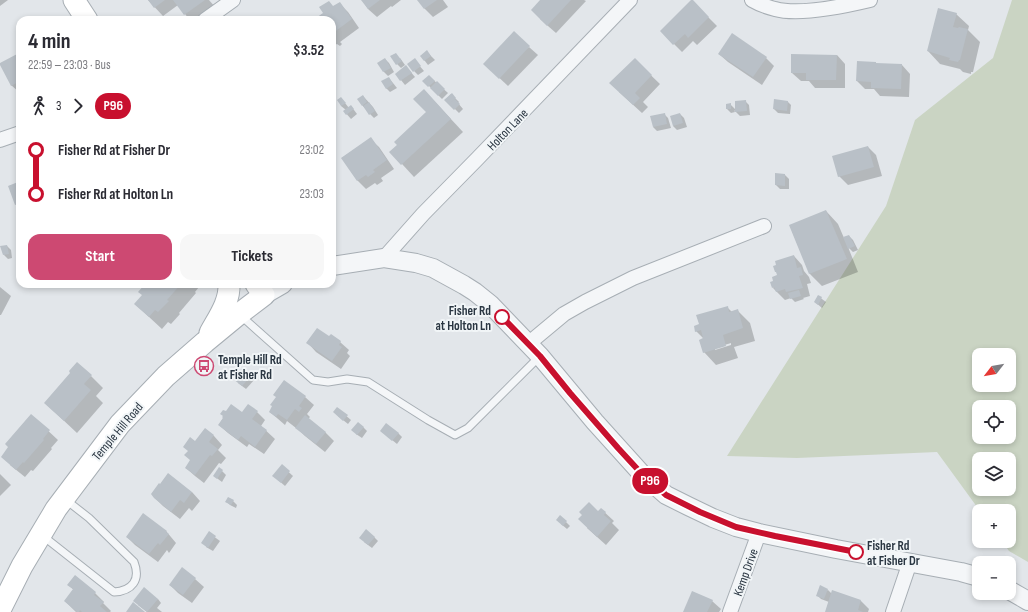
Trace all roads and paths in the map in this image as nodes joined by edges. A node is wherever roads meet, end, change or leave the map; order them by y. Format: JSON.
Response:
{"nodes":[{"id":1,"x":74,"y":0,"type":"edge"},
{"id":2,"x":233,"y":0,"type":"edge"},
{"id":3,"x":630,"y":0,"type":"edge"},
{"id":4,"x":752,"y":0,"type":"edge"},
{"id":5,"x":870,"y":0,"type":"edge"},
{"id":6,"x":85,"y":16,"type":"edge"},
{"id":7,"x":211,"y":16,"type":"edge"},
{"id":8,"x":16,"y":134,"type":"edge"},
{"id":9,"x":0,"y":140,"type":"edge"},
{"id":10,"x":764,"y":226,"type":"dead end"},
{"id":11,"x":384,"y":258,"type":"junction"},
{"id":12,"x":336,"y":265,"type":"edge"},
{"id":13,"x":229,"y":288,"type":"edge"},
{"id":14,"x":260,"y":290,"type":"edge"},
{"id":15,"x":238,"y":314,"type":"junction"},
{"id":16,"x":205,"y":342,"type":"junction"},
{"id":17,"x":534,"y":350,"type":"junction"},
{"id":18,"x":64,"y":498,"type":"junction"},
{"id":19,"x":759,"y":532,"type":"junction"},
{"id":20,"x":41,"y":534,"type":"junction"},
{"id":21,"x":910,"y":562,"type":"junction"},
{"id":22,"x":972,"y":575,"type":"edge"},
{"id":23,"x":1016,"y":594,"type":"edge"},
{"id":24,"x":1028,"y":601,"type":"edge"},
{"id":25,"x":0,"y":610,"type":"edge"},
{"id":26,"x":730,"y":612,"type":"edge"},
{"id":27,"x":893,"y":612,"type":"edge"}],
"edges":[{"from":1,"to":6,"type":"main road"},
{"from":2,"to":7,"type":"street"},
{"from":3,"to":11,"type":"street","name":"Holton Lane"},
{"from":4,"to":5,"type":"street"},
{"from":8,"to":9,"type":"street"},
{"from":10,"to":17,"type":"street"},
{"from":11,"to":12,"type":"street"},
{"from":11,"to":17,"type":"street"},
{"from":13,"to":16,"type":"main road"},
{"from":14,"to":15,"type":"main road","name":"Temple Hill Road"},
{"from":15,"to":16,"type":"main road","name":"Temple Hill Road"},
{"from":15,"to":17,"type":"lane"},
{"from":16,"to":18,"type":"main road","name":"Temple Hill Road"},
{"from":17,"to":19,"type":"street"},
{"from":18,"to":20,"type":"main road","name":"Temple Hill Road"},
{"from":18,"to":20,"type":"lane"},
{"from":19,"to":21,"type":"street"},
{"from":19,"to":26,"type":"street","name":"Kemp Drive"},
{"from":20,"to":25,"type":"main road","name":"Temple Hill Road"},
{"from":21,"to":22,"type":"street"},
{"from":21,"to":27,"type":"street"},
{"from":23,"to":24,"type":"street"}]}
